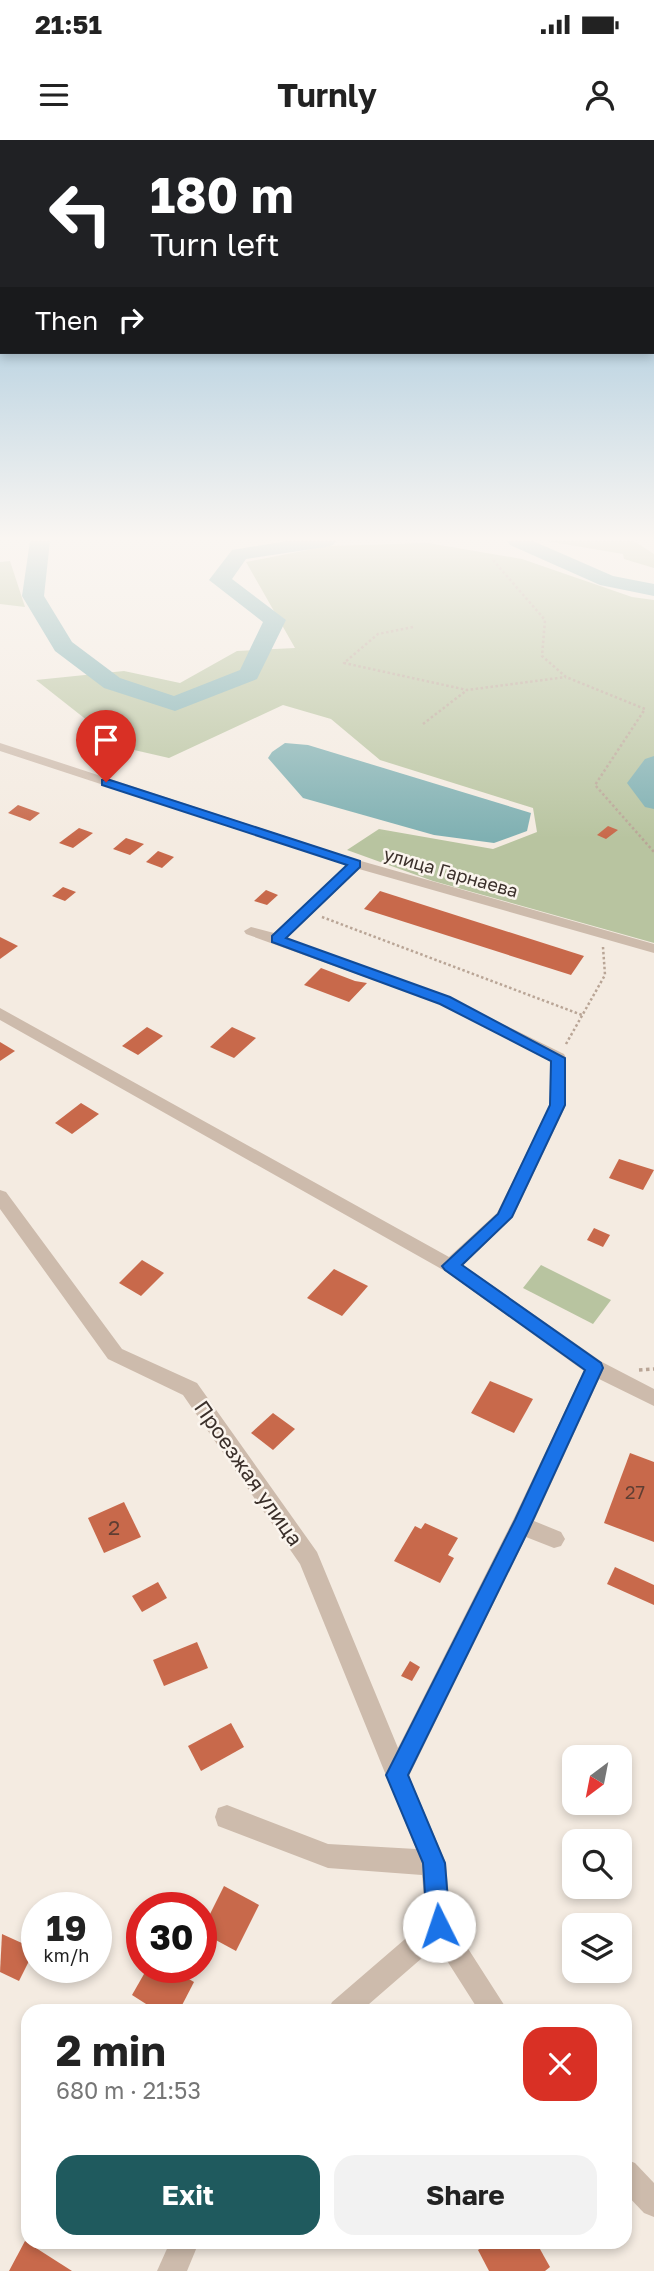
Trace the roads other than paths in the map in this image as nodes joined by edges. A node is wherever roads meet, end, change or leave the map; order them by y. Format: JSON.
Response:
{"nodes":[{"id":1,"x":0,"y":747,"type":"edge"},
{"id":2,"x":356,"y":864,"type":"junction"},
{"id":3,"x":251,"y":930,"type":"dead end"},
{"id":4,"x":277,"y":939,"type":"junction"},
{"id":5,"x":654,"y":949,"type":"edge"},
{"id":6,"x":0,"y":1013,"type":"edge"},
{"id":7,"x":0,"y":1196,"type":"edge"},
{"id":8,"x":451,"y":1266,"type":"junction"},
{"id":9,"x":595,"y":1368,"type":"junction"},
{"id":10,"x":654,"y":1398,"type":"edge"},
{"id":11,"x":522,"y":1525,"type":"junction"},
{"id":12,"x":554,"y":1539,"type":"dead end"},
{"id":13,"x":397,"y":1775,"type":"junction"},
{"id":14,"x":227,"y":1817,"type":"dead end"},
{"id":15,"x":434,"y":1863,"type":"junction"},
{"id":16,"x":439,"y":1926,"type":"junction"},
{"id":17,"x":349,"y":2004,"type":"edge"},
{"id":18,"x":490,"y":2004,"type":"edge"},
{"id":19,"x":632,"y":2180,"type":"edge"},
{"id":20,"x":654,"y":2203,"type":"edge"},
{"id":21,"x":182,"y":2249,"type":"edge"},
{"id":22,"x":172,"y":2271,"type":"edge"}],
"edges":[{"from":1,"to":2,"type":"street","name":"улица Гарнаева"},
{"from":2,"to":4,"type":"street"},
{"from":2,"to":5,"type":"street","name":"улица Гарнаева"},
{"from":3,"to":4,"type":"street"},
{"from":4,"to":8,"type":"street"},
{"from":6,"to":8,"type":"street"},
{"from":7,"to":13,"type":"street","name":"Проезжая улица"},
{"from":8,"to":9,"type":"street"},
{"from":9,"to":10,"type":"street"},
{"from":9,"to":11,"type":"street"},
{"from":11,"to":12,"type":"street"},
{"from":11,"to":13,"type":"street"},
{"from":13,"to":15,"type":"street","name":"Проезжая улица"},
{"from":14,"to":15,"type":"street"},
{"from":15,"to":16,"type":"street","name":"Проезжая улица"},
{"from":16,"to":17,"type":"street"},
{"from":16,"to":18,"type":"street"},
{"from":19,"to":20,"type":"street"},
{"from":21,"to":22,"type":"street"}]}
